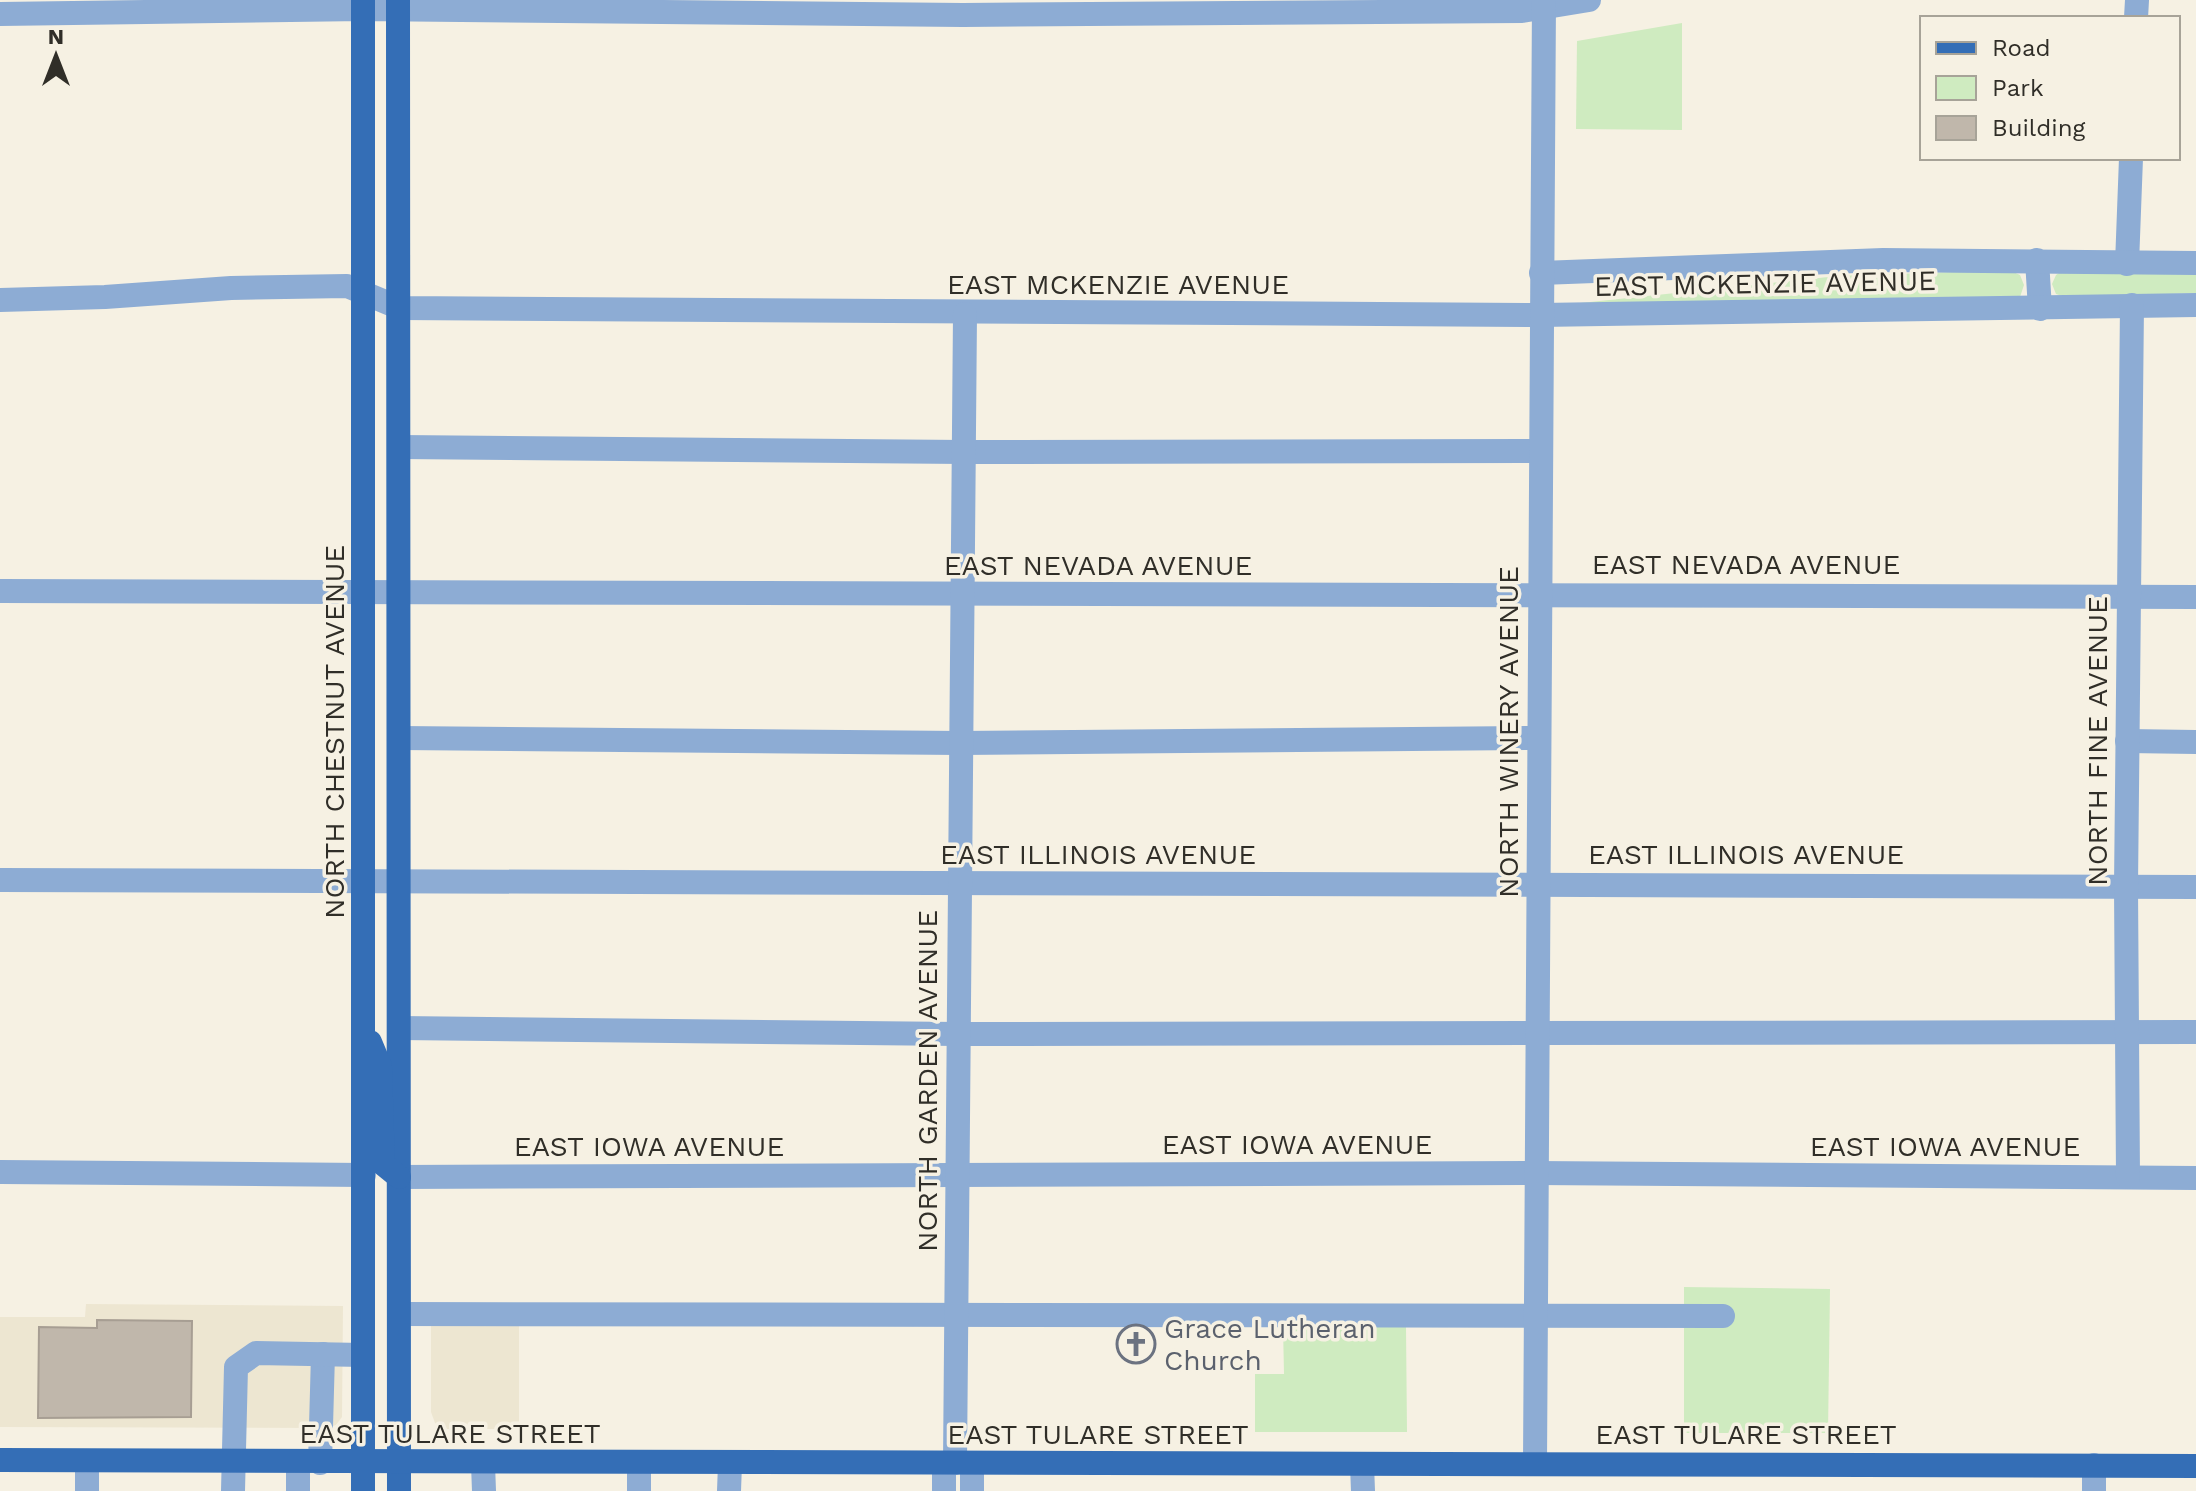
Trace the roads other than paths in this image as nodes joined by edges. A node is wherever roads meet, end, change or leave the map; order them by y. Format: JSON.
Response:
{"nodes":[{"id":1,"x":1589,"y":0,"type":"edge"},
{"id":2,"x":1544,"y":3,"type":"edge"},
{"id":3,"x":363,"y":4,"type":"edge"},
{"id":4,"x":398,"y":4,"type":"edge"},
{"id":5,"x":962,"y":7,"type":"edge"},
{"id":6,"x":0,"y":14,"type":"edge"},
{"id":7,"x":2131,"y":160,"type":"edge"},
{"id":8,"x":2037,"y":260,"type":"junction"},
{"id":9,"x":2196,"y":263,"type":"edge"},
{"id":10,"x":2127,"y":264,"type":"junction"},
{"id":11,"x":1541,"y":273,"type":"junction"},
{"id":12,"x":365,"y":294,"type":"junction"},
{"id":13,"x":0,"y":300,"type":"edge"},
{"id":14,"x":2132,"y":305,"type":"junction"},
{"id":15,"x":2196,"y":305,"type":"edge"},
{"id":16,"x":400,"y":308,"type":"junction"},
{"id":17,"x":2040,"y":309,"type":"junction"},
{"id":18,"x":965,"y":314,"type":"junction"},
{"id":19,"x":1540,"y":315,"type":"junction"},
{"id":20,"x":400,"y":447,"type":"junction"},
{"id":21,"x":1539,"y":451,"type":"junction"},
{"id":22,"x":964,"y":452,"type":"junction"},
{"id":23,"x":364,"y":590,"type":"junction"},
{"id":24,"x":400,"y":590,"type":"junction"},
{"id":25,"x":0,"y":591,"type":"edge"},
{"id":26,"x":1539,"y":593,"type":"junction"},
{"id":27,"x":963,"y":596,"type":"junction"},
{"id":28,"x":2128,"y":596,"type":"junction"},
{"id":29,"x":2196,"y":597,"type":"edge"},
{"id":30,"x":400,"y":738,"type":"junction"},
{"id":31,"x":1537,"y":738,"type":"junction"},
{"id":32,"x":2127,"y":741,"type":"junction"},
{"id":33,"x":2196,"y":742,"type":"edge"},
{"id":34,"x":960,"y":743,"type":"junction"},
{"id":35,"x":0,"y":880,"type":"edge"},
{"id":36,"x":363,"y":880,"type":"junction"},
{"id":37,"x":400,"y":880,"type":"junction"},
{"id":38,"x":1538,"y":882,"type":"junction"},
{"id":39,"x":958,"y":884,"type":"junction"},
{"id":40,"x":2126,"y":887,"type":"junction"},
{"id":41,"x":2196,"y":887,"type":"edge"},
{"id":42,"x":400,"y":1028,"type":"junction"},
{"id":43,"x":364,"y":1029,"type":"junction"},
{"id":44,"x":1537,"y":1031,"type":"junction"},
{"id":45,"x":2127,"y":1032,"type":"junction"},
{"id":46,"x":2196,"y":1032,"type":"edge"},
{"id":47,"x":958,"y":1034,"type":"junction"},
{"id":48,"x":0,"y":1172,"type":"edge"},
{"id":49,"x":1535,"y":1173,"type":"junction"},
{"id":50,"x":364,"y":1175,"type":"junction"},
{"id":51,"x":958,"y":1175,"type":"junction"},
{"id":52,"x":399,"y":1177,"type":"junction"},
{"id":53,"x":2128,"y":1177,"type":"junction"},
{"id":54,"x":2196,"y":1178,"type":"edge"},
{"id":55,"x":399,"y":1314,"type":"junction"},
{"id":56,"x":955,"y":1316,"type":"junction"},
{"id":57,"x":1535,"y":1316,"type":"junction"},
{"id":58,"x":1723,"y":1316,"type":"dead end"},
{"id":59,"x":323,"y":1354,"type":"junction"},
{"id":60,"x":363,"y":1355,"type":"junction"},
{"id":61,"x":0,"y":1460,"type":"edge"},
{"id":62,"x":233,"y":1460,"type":"junction"},
{"id":63,"x":87,"y":1461,"type":"junction"},
{"id":64,"x":309,"y":1463,"type":"junction"},
{"id":65,"x":957,"y":1463,"type":"junction"},
{"id":66,"x":362,"y":1464,"type":"junction"},
{"id":67,"x":399,"y":1464,"type":"junction"},
{"id":68,"x":483,"y":1464,"type":"junction"},
{"id":69,"x":639,"y":1464,"type":"junction"},
{"id":70,"x":730,"y":1464,"type":"junction"},
{"id":71,"x":1362,"y":1464,"type":"junction"},
{"id":72,"x":1535,"y":1464,"type":"junction"},
{"id":73,"x":2094,"y":1465,"type":"junction"},
{"id":74,"x":2196,"y":1466,"type":"edge"},
{"id":75,"x":87,"y":1491,"type":"edge"},
{"id":76,"x":233,"y":1491,"type":"edge"},
{"id":77,"x":298,"y":1491,"type":"edge"},
{"id":78,"x":363,"y":1491,"type":"edge"},
{"id":79,"x":399,"y":1491,"type":"edge"},
{"id":80,"x":484,"y":1491,"type":"edge"},
{"id":81,"x":639,"y":1491,"type":"edge"},
{"id":82,"x":729,"y":1491,"type":"edge"},
{"id":83,"x":944,"y":1491,"type":"edge"},
{"id":84,"x":972,"y":1491,"type":"edge"},
{"id":85,"x":1363,"y":1491,"type":"edge"},
{"id":86,"x":2094,"y":1491,"type":"edge"}],
"edges":[{"from":1,"to":2,"type":"street"},
{"from":2,"to":5,"type":"street"},
{"from":2,"to":11,"type":"street","name":"NORTH WINERY AVENUE"},
{"from":3,"to":4,"type":"street"},
{"from":3,"to":6,"type":"street"},
{"from":3,"to":12,"type":"main road","name":"NORTH CHESTNUT AVENUE"},
{"from":4,"to":5,"type":"street"},
{"from":4,"to":16,"type":"main road"},
{"from":7,"to":10,"type":"street"},
{"from":8,"to":10,"type":"street","name":"EAST MCKENZIE AVENUE"},
{"from":8,"to":11,"type":"street","name":"EAST MCKENZIE AVENUE"},
{"from":8,"to":17,"type":"street"},
{"from":9,"to":10,"type":"street","name":"EAST MCKENZIE AVENUE"},
{"from":11,"to":19,"type":"street","name":"NORTH WINERY AVENUE"},
{"from":12,"to":13,"type":"street","name":"EAST MCKENZIE AVENUE"},
{"from":12,"to":16,"type":"street","name":"EAST MCKENZIE AVENUE"},
{"from":12,"to":23,"type":"main road","name":"NORTH CHESTNUT AVENUE"},
{"from":14,"to":15,"type":"street","name":"EAST MCKENZIE AVENUE"},
{"from":14,"to":17,"type":"street","name":"EAST MCKENZIE AVENUE"},
{"from":14,"to":28,"type":"street","name":"NORTH FINE AVENUE"},
{"from":16,"to":18,"type":"street","name":"EAST MCKENZIE AVENUE"},
{"from":16,"to":20,"type":"main road"},
{"from":17,"to":19,"type":"street","name":"EAST MCKENZIE AVENUE"},
{"from":18,"to":19,"type":"street","name":"EAST MCKENZIE AVENUE"},
{"from":18,"to":22,"type":"street","name":"NORTH GARDEN AVENUE"},
{"from":19,"to":21,"type":"street","name":"NORTH WINERY AVENUE"},
{"from":20,"to":22,"type":"street"},
{"from":20,"to":24,"type":"main road"},
{"from":21,"to":22,"type":"street"},
{"from":21,"to":26,"type":"street","name":"NORTH WINERY AVENUE"},
{"from":22,"to":27,"type":"street","name":"NORTH GARDEN AVENUE"},
{"from":23,"to":24,"type":"street","name":"EAST NEVADA AVENUE"},
{"from":23,"to":25,"type":"street","name":"EAST NEVADA AVENUE"},
{"from":23,"to":36,"type":"main road","name":"NORTH CHESTNUT AVENUE"},
{"from":24,"to":27,"type":"street","name":"EAST NEVADA AVENUE"},
{"from":24,"to":30,"type":"main road"},
{"from":26,"to":27,"type":"street","name":"EAST NEVADA AVENUE"},
{"from":26,"to":28,"type":"street","name":"EAST NEVADA AVENUE"},
{"from":26,"to":31,"type":"street","name":"NORTH WINERY AVENUE"},
{"from":27,"to":34,"type":"street","name":"NORTH GARDEN AVENUE"},
{"from":28,"to":29,"type":"street","name":"EAST NEVADA AVENUE"},
{"from":28,"to":32,"type":"street","name":"NORTH FINE AVENUE"},
{"from":30,"to":34,"type":"street"},
{"from":30,"to":37,"type":"main road"},
{"from":31,"to":34,"type":"street"},
{"from":31,"to":38,"type":"street","name":"NORTH WINERY AVENUE"},
{"from":32,"to":33,"type":"street"},
{"from":32,"to":40,"type":"street","name":"NORTH FINE AVENUE"},
{"from":34,"to":39,"type":"street","name":"NORTH GARDEN AVENUE"},
{"from":35,"to":36,"type":"street","name":"EAST ILLINOIS AVENUE"},
{"from":36,"to":37,"type":"street","name":"EAST ILLINOIS AVENUE"},
{"from":36,"to":43,"type":"main road","name":"NORTH CHESTNUT AVENUE"},
{"from":37,"to":39,"type":"street","name":"EAST ILLINOIS AVENUE"},
{"from":37,"to":42,"type":"main road"},
{"from":38,"to":39,"type":"street","name":"EAST ILLINOIS AVENUE"},
{"from":38,"to":40,"type":"street","name":"EAST ILLINOIS AVENUE"},
{"from":38,"to":44,"type":"street","name":"NORTH WINERY AVENUE"},
{"from":39,"to":47,"type":"street","name":"NORTH GARDEN AVENUE"},
{"from":40,"to":41,"type":"street","name":"EAST ILLINOIS AVENUE"},
{"from":40,"to":45,"type":"street","name":"NORTH FINE AVENUE"},
{"from":42,"to":47,"type":"street"},
{"from":42,"to":52,"type":"main road"},
{"from":43,"to":50,"type":"main road","name":"NORTH CHESTNUT AVENUE"},
{"from":43,"to":52,"type":"main road"},
{"from":44,"to":45,"type":"street"},
{"from":44,"to":47,"type":"street"},
{"from":44,"to":49,"type":"street","name":"NORTH WINERY AVENUE"},
{"from":45,"to":46,"type":"street"},
{"from":45,"to":53,"type":"street","name":"NORTH FINE AVENUE"},
{"from":47,"to":51,"type":"street","name":"NORTH GARDEN AVENUE"},
{"from":48,"to":50,"type":"street"},
{"from":49,"to":51,"type":"street","name":"EAST IOWA AVENUE"},
{"from":49,"to":53,"type":"street","name":"EAST IOWA AVENUE"},
{"from":49,"to":57,"type":"street","name":"NORTH WINERY AVENUE"},
{"from":50,"to":60,"type":"main road","name":"NORTH CHESTNUT AVENUE"},
{"from":51,"to":52,"type":"street","name":"EAST IOWA AVENUE"},
{"from":51,"to":56,"type":"street","name":"NORTH GARDEN AVENUE"},
{"from":52,"to":55,"type":"main road"},
{"from":53,"to":54,"type":"street","name":"EAST IOWA AVENUE"},
{"from":55,"to":56,"type":"street"},
{"from":55,"to":67,"type":"main road"},
{"from":56,"to":57,"type":"street"},
{"from":56,"to":65,"type":"street","name":"NORTH GARDEN AVENUE"},
{"from":57,"to":58,"type":"street"},
{"from":57,"to":72,"type":"street","name":"NORTH WINERY AVENUE"},
{"from":59,"to":60,"type":"street"},
{"from":59,"to":62,"type":"street"},
{"from":59,"to":64,"type":"street"},
{"from":60,"to":66,"type":"main road","name":"NORTH CHESTNUT AVENUE"},
{"from":61,"to":63,"type":"main road","name":"EAST TULARE STREET"},
{"from":62,"to":63,"type":"main road","name":"EAST TULARE STREET"},
{"from":62,"to":64,"type":"main road","name":"EAST TULARE STREET"},
{"from":62,"to":76,"type":"street"},
{"from":63,"to":75,"type":"street"},
{"from":64,"to":66,"type":"main road","name":"EAST TULARE STREET"},
{"from":64,"to":77,"type":"street"},
{"from":65,"to":70,"type":"main road","name":"EAST TULARE STREET"},
{"from":65,"to":71,"type":"main road","name":"EAST TULARE STREET"},
{"from":65,"to":83,"type":"street"},
{"from":65,"to":84,"type":"street"},
{"from":66,"to":67,"type":"main road","name":"EAST TULARE STREET"},
{"from":66,"to":78,"type":"main road","name":"NORTH CHESTNUT AVENUE"},
{"from":67,"to":68,"type":"main road","name":"EAST TULARE STREET"},
{"from":67,"to":79,"type":"main road"},
{"from":68,"to":69,"type":"main road","name":"EAST TULARE STREET"},
{"from":68,"to":80,"type":"street"},
{"from":69,"to":70,"type":"main road","name":"EAST TULARE STREET"},
{"from":69,"to":81,"type":"street"},
{"from":70,"to":82,"type":"street"},
{"from":71,"to":72,"type":"main road","name":"EAST TULARE STREET"},
{"from":71,"to":85,"type":"street"},
{"from":72,"to":73,"type":"main road","name":"EAST TULARE STREET"},
{"from":73,"to":74,"type":"main road","name":"EAST TULARE STREET"},
{"from":73,"to":86,"type":"street"}]}
